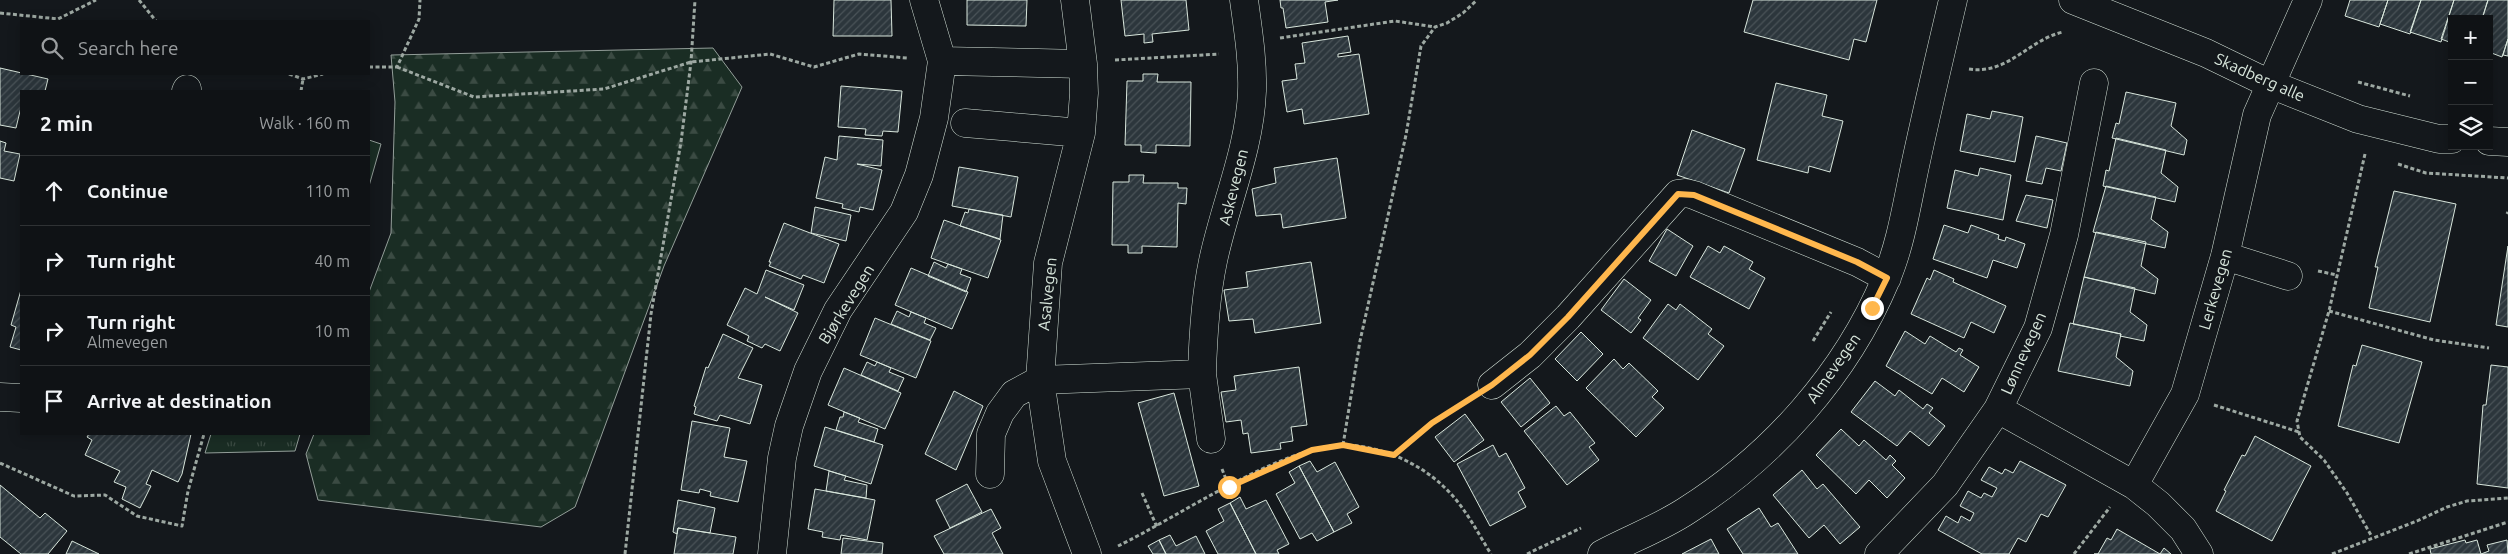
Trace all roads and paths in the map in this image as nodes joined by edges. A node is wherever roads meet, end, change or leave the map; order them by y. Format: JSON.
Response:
{"nodes":[{"id":1,"x":96,"y":0,"type":"edge"},
{"id":2,"x":139,"y":0,"type":"edge"},
{"id":3,"x":420,"y":0,"type":"edge"},
{"id":4,"x":695,"y":0,"type":"edge"},
{"id":5,"x":924,"y":0,"type":"edge"},
{"id":6,"x":1075,"y":0,"type":"edge"},
{"id":7,"x":1244,"y":0,"type":"edge"},
{"id":8,"x":1478,"y":0,"type":"edge"},
{"id":9,"x":1953,"y":0,"type":"edge"},
{"id":10,"x":2073,"y":0,"type":"edge"},
{"id":11,"x":2308,"y":0,"type":"edge"},
{"id":12,"x":0,"y":13,"type":"edge"},
{"id":13,"x":155,"y":20,"type":"edge"},
{"id":14,"x":942,"y":61,"type":"junction"},
{"id":15,"x":691,"y":62,"type":"junction"},
{"id":16,"x":1083,"y":64,"type":"junction"},
{"id":17,"x":370,"y":67,"type":"edge"},
{"id":18,"x":397,"y":67,"type":"junction"},
{"id":19,"x":291,"y":75,"type":"edge"},
{"id":20,"x":319,"y":75,"type":"edge"},
{"id":21,"x":303,"y":79,"type":"junction"},
{"id":22,"x":2094,"y":82,"type":"dead end"},
{"id":23,"x":2270,"y":84,"type":"junction"},
{"id":24,"x":301,"y":90,"type":"edge"},
{"id":25,"x":966,"y":123,"type":"dead end"},
{"id":26,"x":1081,"y":133,"type":"junction"},
{"id":27,"x":2448,"y":139,"type":"edge"},
{"id":28,"x":2493,"y":142,"type":"edge"},
{"id":29,"x":2508,"y":142,"type":"edge"},
{"id":30,"x":2365,"y":154,"type":"dead end"},
{"id":31,"x":2225,"y":256,"type":"junction"},
{"id":32,"x":2288,"y":276,"type":"dead end"},
{"id":33,"x":1887,"y":278,"type":"junction"},
{"id":34,"x":1832,"y":310,"type":"dead end"},
{"id":35,"x":2329,"y":312,"type":"junction"},
{"id":36,"x":1808,"y":348,"type":"dead end"},
{"id":37,"x":2489,"y":348,"type":"dead end"},
{"id":38,"x":1202,"y":374,"type":"junction"},
{"id":39,"x":1040,"y":380,"type":"junction"},
{"id":40,"x":1492,"y":385,"type":"joint"},
{"id":41,"x":2185,"y":394,"type":"junction"},
{"id":42,"x":0,"y":397,"type":"edge"},
{"id":43,"x":20,"y":398,"type":"edge"},
{"id":44,"x":1998,"y":409,"type":"junction"},
{"id":45,"x":2299,"y":432,"type":"junction"},
{"id":46,"x":204,"y":435,"type":"edge"},
{"id":47,"x":1211,"y":439,"type":"dead end"},
{"id":48,"x":1343,"y":445,"type":"junction"},
{"id":49,"x":1394,"y":455,"type":"junction"},
{"id":50,"x":0,"y":463,"type":"edge"},
{"id":51,"x":990,"y":474,"type":"dead end"},
{"id":52,"x":2134,"y":485,"type":"junction"},
{"id":53,"x":1142,"y":493,"type":"dead end"},
{"id":54,"x":2508,"y":498,"type":"edge"},
{"id":55,"x":2107,"y":503,"type":"dead end"},
{"id":56,"x":2508,"y":522,"type":"edge"},
{"id":57,"x":1157,"y":527,"type":"junction"},
{"id":58,"x":1584,"y":527,"type":"dead end"},
{"id":59,"x":2372,"y":538,"type":"junction"},
{"id":60,"x":1099,"y":552,"type":"edge"},
{"id":61,"x":625,"y":554,"type":"edge"},
{"id":62,"x":772,"y":554,"type":"edge"},
{"id":63,"x":1491,"y":554,"type":"edge"},
{"id":64,"x":1527,"y":554,"type":"edge"},
{"id":65,"x":1602,"y":554,"type":"edge"},
{"id":66,"x":1879,"y":554,"type":"edge"},
{"id":67,"x":2074,"y":554,"type":"edge"},
{"id":68,"x":2199,"y":554,"type":"edge"},
{"id":69,"x":2332,"y":554,"type":"edge"},
{"id":70,"x":2409,"y":554,"type":"edge"}],
"edges":[{"from":1,"to":12,"type":"path"},
{"from":2,"to":13,"type":"path"},
{"from":3,"to":18,"type":"path"},
{"from":4,"to":15,"type":"path"},
{"from":5,"to":14,"type":"street","name":"Bjørkevegen"},
{"from":6,"to":16,"type":"street","name":"Asalvegen"},
{"from":7,"to":38,"type":"street","name":"Askevegen"},
{"from":8,"to":48,"type":"path"},
{"from":9,"to":33,"type":"street","name":"Almevegen"},
{"from":10,"to":23,"type":"street","name":"Skadberg alle"},
{"from":11,"to":23,"type":"street","name":"Lerkevegen"},
{"from":14,"to":15,"type":"path"},
{"from":14,"to":16,"type":"street"},
{"from":14,"to":62,"type":"street","name":"Bjørkevegen"},
{"from":15,"to":18,"type":"path"},
{"from":15,"to":61,"type":"path"},
{"from":16,"to":26,"type":"street","name":"Asalvegen"},
{"from":17,"to":18,"type":"path"},
{"from":19,"to":21,"type":"path"},
{"from":20,"to":21,"type":"path"},
{"from":21,"to":24,"type":"path"},
{"from":22,"to":44,"type":"street","name":"Lønnevegen"},
{"from":23,"to":27,"type":"street","name":"Skadberg alle"},
{"from":23,"to":31,"type":"street","name":"Lerkevegen"},
{"from":25,"to":26,"type":"street"},
{"from":26,"to":39,"type":"street","name":"Asalvegen"},
{"from":28,"to":29,"type":"street"},
{"from":30,"to":35,"type":"path"},
{"from":31,"to":32,"type":"street"},
{"from":31,"to":41,"type":"street","name":"Lerkevegen"},
{"from":33,"to":40,"type":"street"},
{"from":33,"to":65,"type":"street","name":"Almevegen"},
{"from":34,"to":36,"type":"path"},
{"from":35,"to":37,"type":"path"},
{"from":35,"to":45,"type":"path"},
{"from":38,"to":39,"type":"street"},
{"from":38,"to":47,"type":"street","name":"Askevegen"},
{"from":39,"to":51,"type":"street"},
{"from":39,"to":60,"type":"street","name":"Asalvegen"},
{"from":40,"to":49,"type":"path"},
{"from":41,"to":45,"type":"path"},
{"from":41,"to":52,"type":"street","name":"Lerkevegen"},
{"from":42,"to":43,"type":"street"},
{"from":44,"to":52,"type":"street"},
{"from":44,"to":66,"type":"street","name":"Lønnevegen"},
{"from":45,"to":59,"type":"path"},
{"from":46,"to":50,"type":"path"},
{"from":48,"to":49,"type":"path"},
{"from":48,"to":57,"type":"path"},
{"from":49,"to":63,"type":"path"},
{"from":52,"to":68,"type":"street"},
{"from":53,"to":57,"type":"path"},
{"from":54,"to":59,"type":"path"},
{"from":55,"to":67,"type":"path"},
{"from":56,"to":70,"type":"path"},
{"from":57,"to":60,"type":"path"},
{"from":58,"to":64,"type":"path"},
{"from":59,"to":69,"type":"path"}]}
